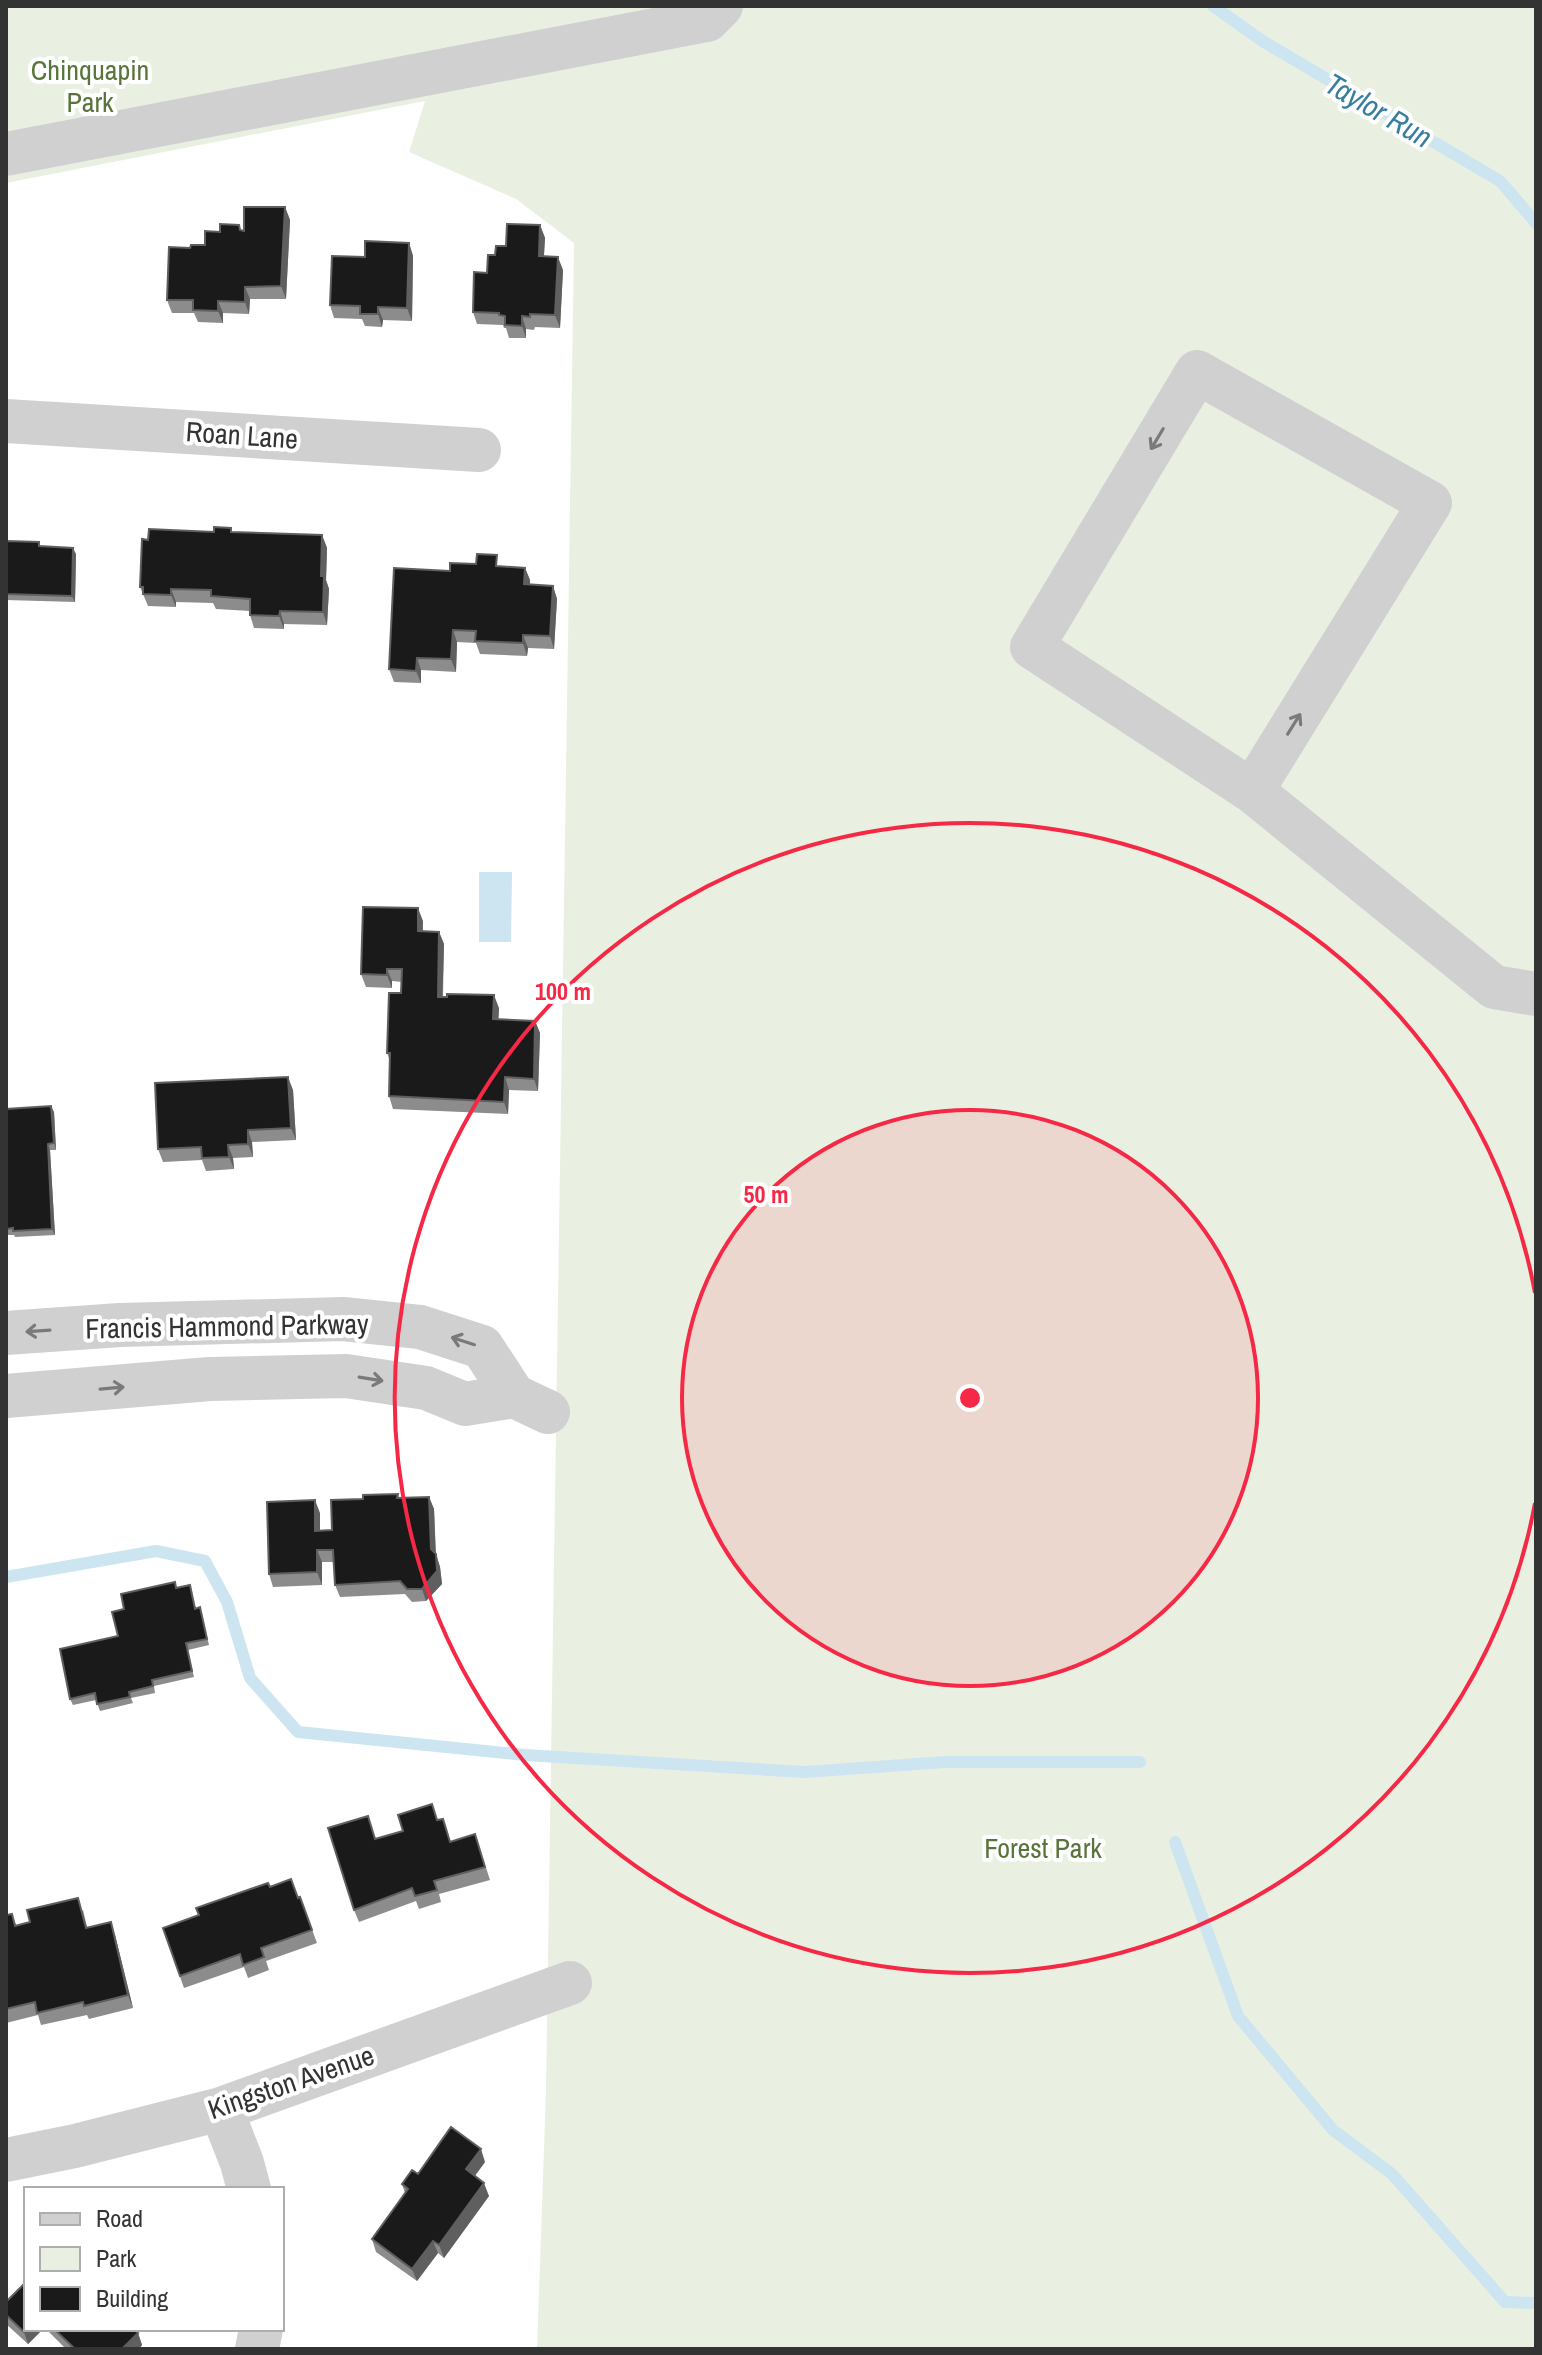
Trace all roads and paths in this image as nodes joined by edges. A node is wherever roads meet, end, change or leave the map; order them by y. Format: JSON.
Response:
{"nodes":[{"id":1,"x":721,"y":6,"type":"edge"},
{"id":2,"x":6,"y":154,"type":"edge"},
{"id":3,"x":6,"y":421,"type":"edge"},
{"id":4,"x":479,"y":450,"type":"dead end"},
{"id":5,"x":1252,"y":791,"type":"junction"},
{"id":6,"x":1536,"y":994,"type":"edge"},
{"id":7,"x":6,"y":1333,"type":"edge"},
{"id":8,"x":6,"y":1396,"type":"edge"},
{"id":9,"x":570,"y":1983,"type":"dead end"},
{"id":10,"x":221,"y":2109,"type":"junction"},
{"id":11,"x":6,"y":2160,"type":"edge"},
{"id":12,"x":248,"y":2187,"type":"edge"}],
"edges":[{"from":1,"to":2,"type":"street"},
{"from":3,"to":4,"type":"street","name":"Roan Lane"},
{"from":5,"to":5,"type":"street","one_way":true},
{"from":5,"to":6,"type":"street"},
{"from":8,"to":7,"type":"street","name":"Francis Hammond Parkway","one_way":true},
{"from":9,"to":10,"type":"street","name":"Kingston Avenue"},
{"from":10,"to":11,"type":"street","name":"Kingston Avenue"},
{"from":10,"to":12,"type":"street"}]}
